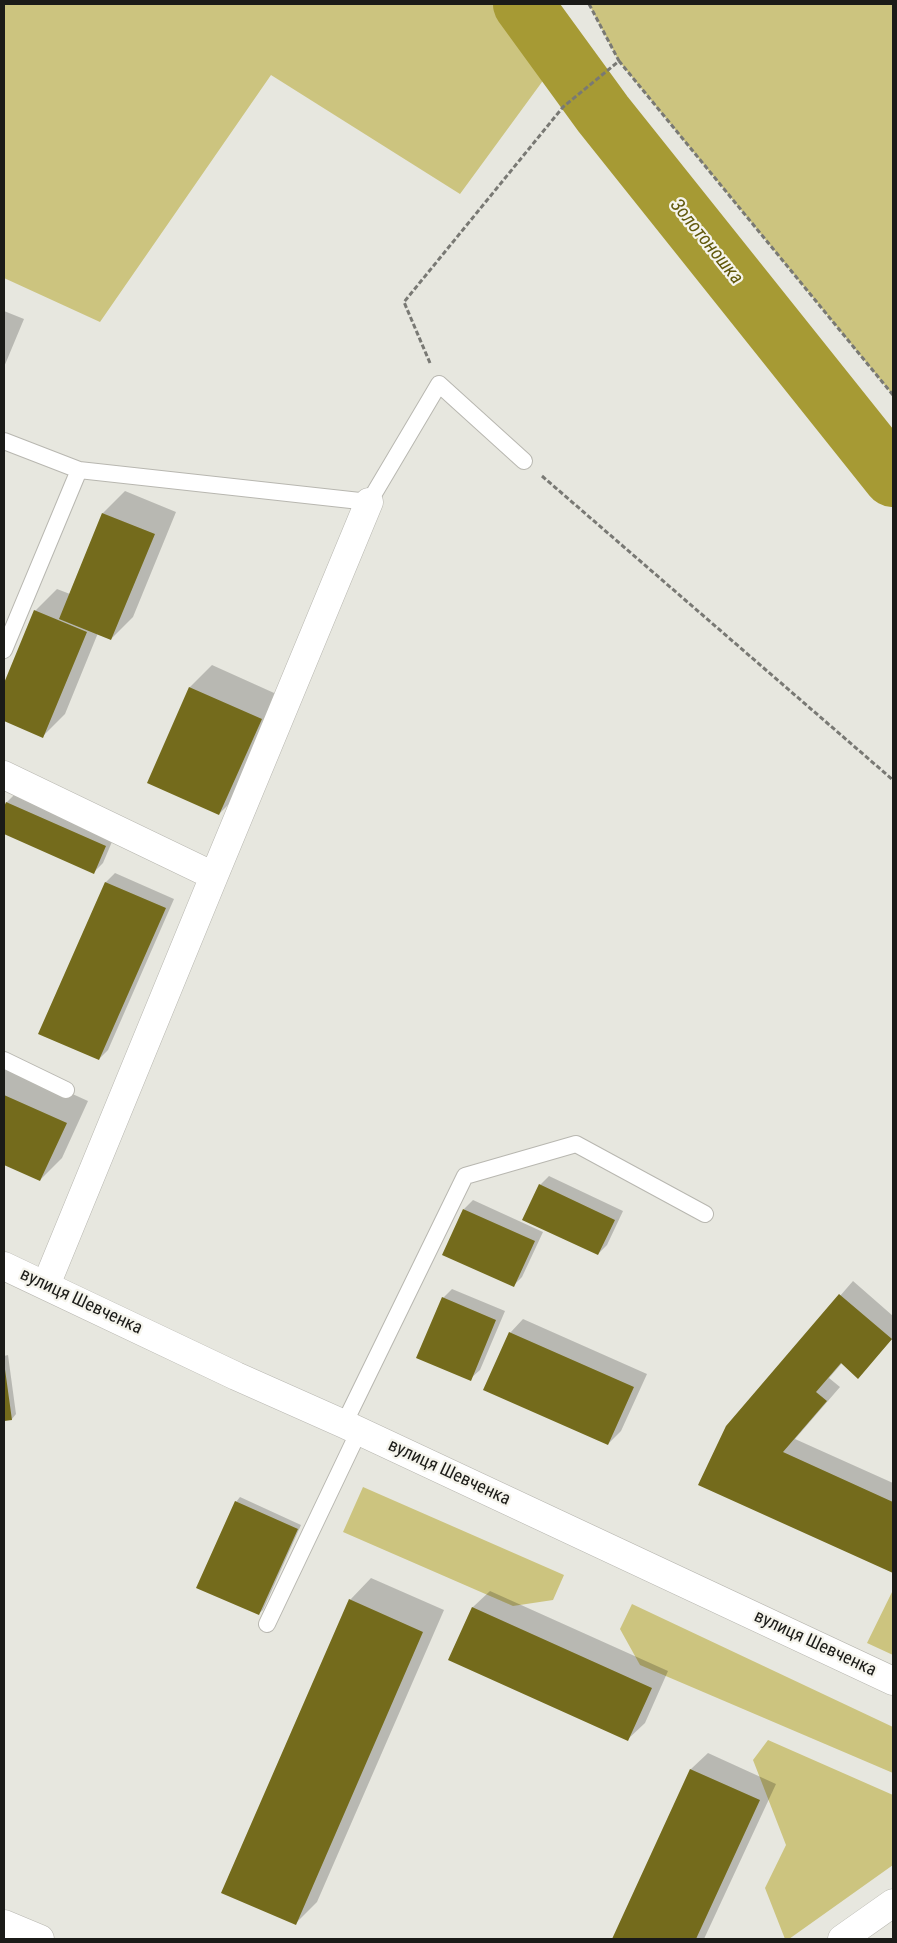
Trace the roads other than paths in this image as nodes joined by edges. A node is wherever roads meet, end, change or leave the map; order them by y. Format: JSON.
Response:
{"nodes":[{"id":1,"x":4,"y":441,"type":"edge"},
{"id":2,"x":524,"y":461,"type":"road end"},
{"id":3,"x":79,"y":470,"type":"junction"},
{"id":4,"x":369,"y":502,"type":"junction"},
{"id":5,"x":4,"y":650,"type":"edge"},
{"id":6,"x":4,"y":775,"type":"edge"},
{"id":7,"x":214,"y":876,"type":"junction"},
{"id":8,"x":4,"y":1060,"type":"edge"},
{"id":9,"x":66,"y":1090,"type":"dead end"},
{"id":10,"x":705,"y":1214,"type":"dead end"},
{"id":11,"x":4,"y":1266,"type":"edge"},
{"id":12,"x":46,"y":1285,"type":"junction"},
{"id":13,"x":352,"y":1428,"type":"junction"},
{"id":14,"x":267,"y":1624,"type":"dead end"},
{"id":15,"x":893,"y":1681,"type":"edge"},
{"id":16,"x":893,"y":1903,"type":"edge"},
{"id":17,"x":4,"y":1924,"type":"edge"},
{"id":18,"x":40,"y":1939,"type":"edge"},
{"id":19,"x":842,"y":1939,"type":"edge"}],
"edges":[{"from":1,"to":3,"type":"lane"},
{"from":2,"to":4,"type":"lane"},
{"from":3,"to":4,"type":"lane"},
{"from":3,"to":5,"type":"lane"},
{"from":4,"to":7,"type":"street"},
{"from":6,"to":7,"type":"street"},
{"from":7,"to":12,"type":"street"},
{"from":8,"to":9,"type":"lane"},
{"from":10,"to":13,"type":"lane"},
{"from":11,"to":12,"type":"street","name":"вулиця Шевченка"},
{"from":12,"to":13,"type":"street","name":"вулиця Шевченка"},
{"from":13,"to":14,"type":"lane"},
{"from":13,"to":15,"type":"street","name":"вулиця Шевченка"},
{"from":16,"to":19,"type":"street"},
{"from":17,"to":18,"type":"street"}]}
